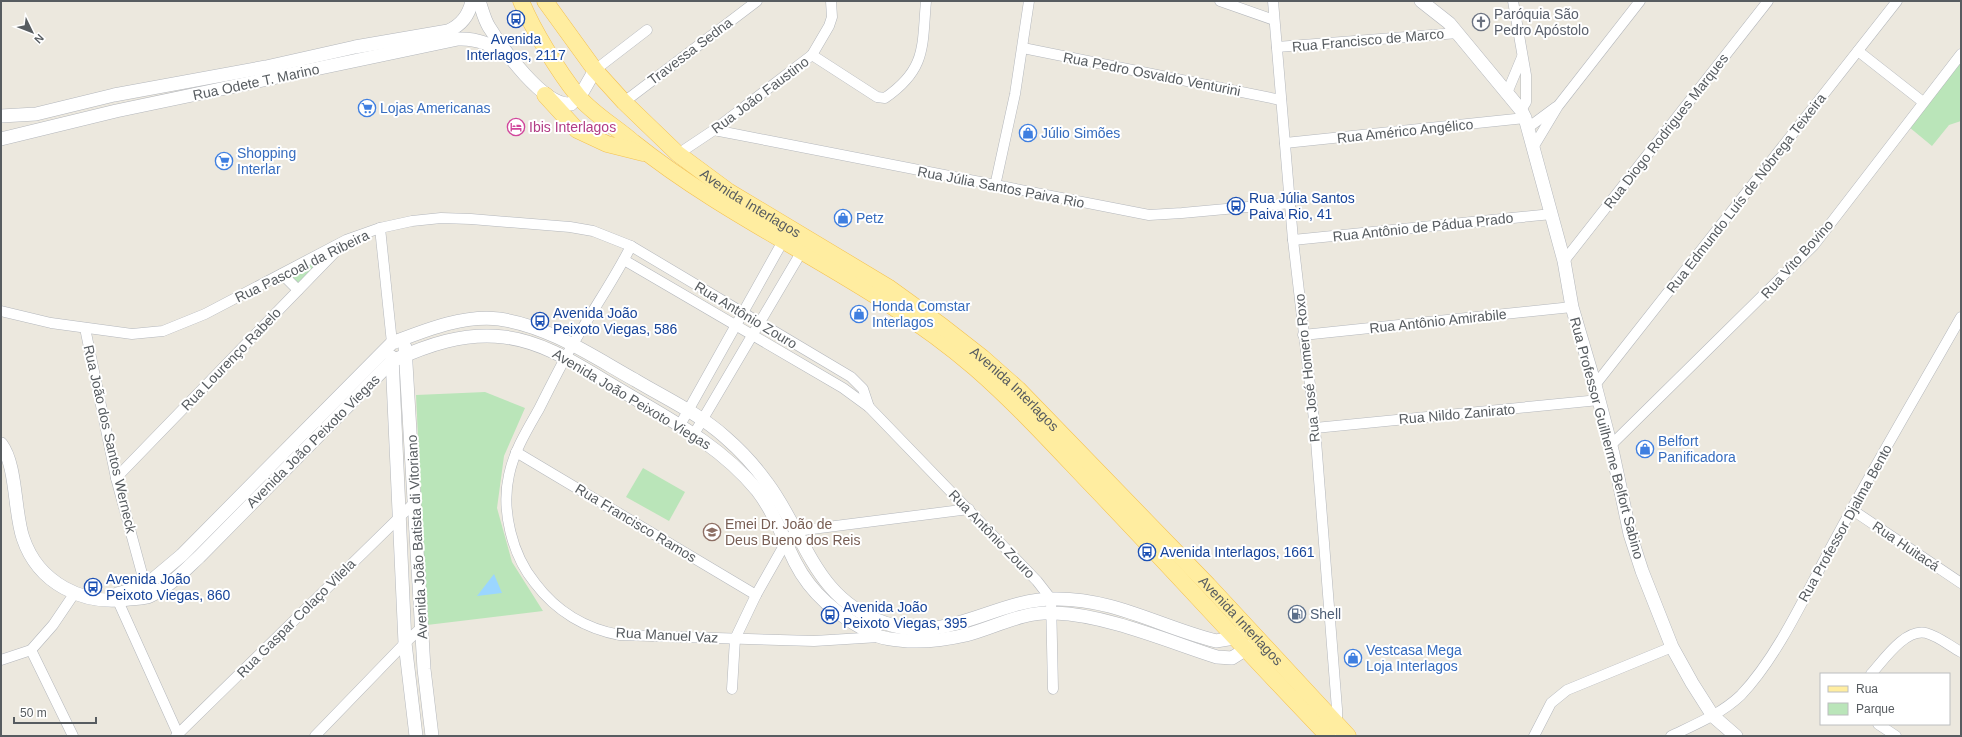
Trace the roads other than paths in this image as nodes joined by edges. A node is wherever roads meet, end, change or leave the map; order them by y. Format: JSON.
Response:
{"nodes":[{"id":1,"x":472,"y":1,"type":"edge"},
{"id":2,"x":479,"y":1,"type":"edge"},
{"id":3,"x":521,"y":1,"type":"edge"},
{"id":4,"x":757,"y":1,"type":"edge"},
{"id":5,"x":831,"y":1,"type":"edge"},
{"id":6,"x":926,"y":1,"type":"edge"},
{"id":7,"x":1029,"y":1,"type":"edge"},
{"id":8,"x":1220,"y":1,"type":"edge"},
{"id":9,"x":1273,"y":1,"type":"edge"},
{"id":10,"x":1421,"y":1,"type":"edge"},
{"id":11,"x":1433,"y":1,"type":"edge"},
{"id":12,"x":1513,"y":1,"type":"edge"},
{"id":13,"x":1640,"y":1,"type":"edge"},
{"id":14,"x":1768,"y":1,"type":"edge"},
{"id":15,"x":1897,"y":1,"type":"edge"},
{"id":16,"x":547,"y":2,"type":"edge"},
{"id":17,"x":1274,"y":20,"type":"junction"},
{"id":18,"x":1449,"y":22,"type":"junction"},
{"id":19,"x":647,"y":30,"type":"dead end"},
{"id":20,"x":1458,"y":33,"type":"junction"},
{"id":21,"x":1277,"y":47,"type":"junction"},
{"id":22,"x":1023,"y":48,"type":"junction"},
{"id":23,"x":1858,"y":51,"type":"junction"},
{"id":24,"x":1961,"y":54,"type":"edge"},
{"id":25,"x":508,"y":55,"type":"junction"},
{"id":26,"x":812,"y":55,"type":"junction"},
{"id":27,"x":1522,"y":55,"type":"junction"},
{"id":28,"x":595,"y":70,"type":"junction"},
{"id":29,"x":1507,"y":93,"type":"junction"},
{"id":30,"x":545,"y":95,"type":"junction"},
{"id":31,"x":579,"y":97,"type":"junction"},
{"id":32,"x":1281,"y":100,"type":"junction"},
{"id":33,"x":624,"y":102,"type":"junction"},
{"id":34,"x":1923,"y":102,"type":"junction"},
{"id":35,"x":1558,"y":106,"type":"junction"},
{"id":36,"x":1,"y":117,"type":"edge"},
{"id":37,"x":1525,"y":118,"type":"junction"},
{"id":38,"x":714,"y":130,"type":"junction"},
{"id":39,"x":3,"y":136,"type":"edge"},
{"id":40,"x":1285,"y":143,"type":"junction"},
{"id":41,"x":1534,"y":146,"type":"junction"},
{"id":42,"x":678,"y":154,"type":"junction"},
{"id":43,"x":650,"y":155,"type":"junction"},
{"id":44,"x":995,"y":186,"type":"junction"},
{"id":45,"x":1291,"y":203,"type":"junction"},
{"id":46,"x":1552,"y":214,"type":"junction"},
{"id":47,"x":380,"y":228,"type":"junction"},
{"id":48,"x":346,"y":240,"type":"junction"},
{"id":49,"x":1293,"y":240,"type":"junction"},
{"id":50,"x":783,"y":241,"type":"junction"},
{"id":51,"x":631,"y":246,"type":"junction"},
{"id":52,"x":802,"y":251,"type":"junction"},
{"id":53,"x":624,"y":260,"type":"junction"},
{"id":54,"x":1564,"y":261,"type":"junction"},
{"id":55,"x":282,"y":274,"type":"junction"},
{"id":56,"x":298,"y":290,"type":"junction"},
{"id":57,"x":1572,"y":307,"type":"junction"},
{"id":58,"x":1,"y":311,"type":"edge"},
{"id":59,"x":743,"y":314,"type":"junction"},
{"id":60,"x":1961,"y":317,"type":"edge"},
{"id":61,"x":760,"y":323,"type":"junction"},
{"id":62,"x":736,"y":326,"type":"junction"},
{"id":63,"x":85,"y":328,"type":"junction"},
{"id":64,"x":1303,"y":335,"type":"junction"},
{"id":65,"x":753,"y":336,"type":"junction"},
{"id":66,"x":405,"y":338,"type":"junction"},
{"id":67,"x":392,"y":343,"type":"junction"},
{"id":68,"x":572,"y":345,"type":"junction"},
{"id":69,"x":406,"y":355,"type":"junction"},
{"id":70,"x":565,"y":358,"type":"junction"},
{"id":71,"x":392,"y":361,"type":"junction"},
{"id":72,"x":1595,"y":385,"type":"junction"},
{"id":73,"x":1599,"y":400,"type":"junction"},
{"id":74,"x":869,"y":407,"type":"junction"},
{"id":75,"x":689,"y":411,"type":"junction"},
{"id":76,"x":704,"y":420,"type":"junction"},
{"id":77,"x":680,"y":425,"type":"junction"},
{"id":78,"x":1315,"y":428,"type":"junction"},
{"id":79,"x":694,"y":434,"type":"junction"},
{"id":80,"x":1,"y":444,"type":"edge"},
{"id":81,"x":1611,"y":445,"type":"junction"},
{"id":82,"x":516,"y":452,"type":"junction"},
{"id":83,"x":116,"y":478,"type":"junction"},
{"id":84,"x":416,"y":502,"type":"junction"},
{"id":85,"x":968,"y":509,"type":"junction"},
{"id":86,"x":1851,"y":509,"type":"junction"},
{"id":87,"x":400,"y":515,"type":"junction"},
{"id":88,"x":796,"y":531,"type":"junction"},
{"id":89,"x":786,"y":542,"type":"junction"},
{"id":90,"x":1961,"y":582,"type":"edge"},
{"id":91,"x":147,"y":592,"type":"junction"},
{"id":92,"x":74,"y":594,"type":"junction"},
{"id":93,"x":756,"y":595,"type":"junction"},
{"id":94,"x":1051,"y":599,"type":"junction"},
{"id":95,"x":118,"y":601,"type":"junction"},
{"id":96,"x":1052,"y":612,"type":"junction"},
{"id":97,"x":422,"y":627,"type":"junction"},
{"id":98,"x":1245,"y":627,"type":"junction"},
{"id":99,"x":879,"y":637,"type":"junction"},
{"id":100,"x":735,"y":638,"type":"junction"},
{"id":101,"x":1234,"y":638,"type":"junction"},
{"id":102,"x":405,"y":643,"type":"junction"},
{"id":103,"x":1252,"y":646,"type":"junction"},
{"id":104,"x":1672,"y":647,"type":"junction"},
{"id":105,"x":31,"y":650,"type":"junction"},
{"id":106,"x":1961,"y":652,"type":"edge"},
{"id":107,"x":1,"y":660,"type":"edge"},
{"id":108,"x":1872,"y":673,"type":"edge"},
{"id":109,"x":732,"y":689,"type":"dead end"},
{"id":110,"x":1053,"y":689,"type":"dead end"},
{"id":111,"x":1713,"y":716,"type":"junction"},
{"id":112,"x":1880,"y":725,"type":"edge"},
{"id":113,"x":1338,"y":733,"type":"edge"},
{"id":114,"x":177,"y":735,"type":"edge"},
{"id":115,"x":73,"y":736,"type":"edge"},
{"id":116,"x":315,"y":736,"type":"edge"},
{"id":117,"x":416,"y":736,"type":"edge"},
{"id":118,"x":432,"y":736,"type":"edge"},
{"id":119,"x":1534,"y":736,"type":"edge"},
{"id":120,"x":1671,"y":736,"type":"edge"},
{"id":121,"x":1736,"y":736,"type":"edge"},
{"id":122,"x":1896,"y":736,"type":"edge"}],
"edges":[{"from":1,"to":36,"type":"street","name":"Rua Odete T. Marino"},
{"from":2,"to":25,"type":"street"},
{"from":3,"to":31,"type":"main road","name":"Avenida Interlagos"},
{"from":4,"to":33,"type":"street","name":"Travessa Sedna"},
{"from":5,"to":26,"type":"street","name":"Rua João Faustino"},
{"from":6,"to":26,"type":"street"},
{"from":7,"to":22,"type":"street"},
{"from":8,"to":17,"type":"street"},
{"from":9,"to":17,"type":"street","name":"Rua José Homero Roxo"},
{"from":10,"to":18,"type":"street"},
{"from":11,"to":18,"type":"street"},
{"from":12,"to":27,"type":"street"},
{"from":13,"to":35,"type":"street"},
{"from":14,"to":54,"type":"street","name":"Rua Diogo Rodrigues Marques"},
{"from":15,"to":23,"type":"street","name":"Rua Edmundo Luís de Nóbrega Teixeira"},
{"from":16,"to":28,"type":"main road","name":"Avenida Interlagos"},
{"from":17,"to":21,"type":"street","name":"Rua José Homero Roxo"},
{"from":18,"to":20,"type":"street"},
{"from":19,"to":28,"type":"street"},
{"from":20,"to":21,"type":"street","name":"Rua Francisco de Marco"},
{"from":20,"to":29,"type":"street"},
{"from":21,"to":32,"type":"street","name":"Rua José Homero Roxo"},
{"from":22,"to":32,"type":"street","name":"Rua Pedro Osvaldo Venturini"},
{"from":22,"to":44,"type":"street"},
{"from":23,"to":34,"type":"street"},
{"from":23,"to":72,"type":"street","name":"Rua Edmundo Luís de Nóbrega Teixeira"},
{"from":24,"to":34,"type":"street","name":"Rua Vito Bovino"},
{"from":25,"to":30,"type":"street"},
{"from":25,"to":39,"type":"street","name":"Rua Odete T. Marino"},
{"from":26,"to":38,"type":"street","name":"Rua João Faustino"},
{"from":27,"to":29,"type":"street"},
{"from":27,"to":37,"type":"street"},
{"from":28,"to":31,"type":"street"},
{"from":28,"to":33,"type":"main road","name":"Avenida Interlagos"},
{"from":29,"to":37,"type":"street"},
{"from":30,"to":31,"type":"street"},
{"from":30,"to":43,"type":"main road"},
{"from":31,"to":43,"type":"main road","name":"Avenida Interlagos"},
{"from":32,"to":40,"type":"street","name":"Rua José Homero Roxo"},
{"from":33,"to":42,"type":"main road","name":"Avenida Interlagos"},
{"from":34,"to":81,"type":"street","name":"Rua Vito Bovino"},
{"from":35,"to":37,"type":"street"},
{"from":35,"to":41,"type":"street"},
{"from":37,"to":40,"type":"street","name":"Rua Américo Angélico"},
{"from":37,"to":41,"type":"street","name":"Rua Professor Guilherme Belfort Sabino"},
{"from":38,"to":42,"type":"street","name":"Rua João Faustino"},
{"from":38,"to":44,"type":"street","name":"Rua Júlia Santos Paiva Rio"},
{"from":40,"to":45,"type":"street","name":"Rua José Homero Roxo"},
{"from":41,"to":46,"type":"street","name":"Rua Professor Guilherme Belfort Sabino"},
{"from":42,"to":98,"type":"main road","name":"Avenida Interlagos"},
{"from":43,"to":50,"type":"main road","name":"Avenida Interlagos"},
{"from":44,"to":45,"type":"street","name":"Rua Júlia Santos Paiva Rio"},
{"from":45,"to":49,"type":"street","name":"Rua José Homero Roxo"},
{"from":46,"to":49,"type":"street","name":"Rua Antônio de Pádua Prado"},
{"from":46,"to":54,"type":"street","name":"Rua Professor Guilherme Belfort Sabino"},
{"from":47,"to":48,"type":"street","name":"Rua Pascoal da Ribeira"},
{"from":47,"to":51,"type":"street","name":"Rua Pascoal da Ribeira"},
{"from":47,"to":67,"type":"street"},
{"from":48,"to":55,"type":"street","name":"Rua Pascoal da Ribeira"},
{"from":48,"to":56,"type":"street","name":"Rua Lourenço Rabelo"},
{"from":49,"to":64,"type":"street","name":"Rua José Homero Roxo"},
{"from":50,"to":52,"type":"main road","name":"Avenida Interlagos"},
{"from":50,"to":59,"type":"street"},
{"from":51,"to":53,"type":"street","name":"Rua Manuel Vaz"},
{"from":51,"to":59,"type":"street","name":"Rua Antônio Zouro"},
{"from":52,"to":61,"type":"street"},
{"from":52,"to":101,"type":"main road","name":"Avenida Interlagos"},
{"from":53,"to":62,"type":"street","name":"Rua Antônio Zouro"},
{"from":53,"to":68,"type":"street","name":"Rua Manuel Vaz"},
{"from":54,"to":57,"type":"street","name":"Rua Professor Guilherme Belfort Sabino"},
{"from":55,"to":56,"type":"street"},
{"from":55,"to":63,"type":"street","name":"Rua Pascoal da Ribeira"},
{"from":56,"to":83,"type":"street","name":"Rua Lourenço Rabelo"},
{"from":57,"to":64,"type":"street","name":"Rua Antônio Amirabile"},
{"from":57,"to":72,"type":"street","name":"Rua Professor Guilherme Belfort Sabino"},
{"from":58,"to":63,"type":"street","name":"Rua Pascoal da Ribeira"},
{"from":59,"to":61,"type":"street","name":"Rua Antônio Zouro"},
{"from":59,"to":62,"type":"street"},
{"from":60,"to":86,"type":"street","name":"Rua Professor Djalma Bento"},
{"from":61,"to":65,"type":"street"},
{"from":61,"to":74,"type":"street","name":"Rua Antônio Zouro"},
{"from":62,"to":65,"type":"street","name":"Rua Antônio Zouro"},
{"from":62,"to":75,"type":"street"},
{"from":63,"to":83,"type":"street","name":"Rua João dos Santos Werneck"},
{"from":64,"to":78,"type":"street","name":"Rua José Homero Roxo"},
{"from":65,"to":74,"type":"street","name":"Rua Antônio Zouro"},
{"from":65,"to":76,"type":"street"},
{"from":66,"to":67,"type":"street","name":"Avenida João Peixoto Viegas"},
{"from":66,"to":68,"type":"street","name":"Avenida João Peixoto Viegas"},
{"from":66,"to":69,"type":"street","name":"Avenida João Batista di Vitoriano"},
{"from":67,"to":71,"type":"street","name":"Avenida João Batista di Vitoriano"},
{"from":67,"to":91,"type":"street","name":"Avenida João Peixoto Viegas"},
{"from":68,"to":70,"type":"street","name":"Rua Manuel Vaz"},
{"from":68,"to":75,"type":"street","name":"Avenida João Peixoto Viegas"},
{"from":69,"to":70,"type":"street","name":"Avenida João Peixoto Viegas"},
{"from":69,"to":71,"type":"street","name":"Avenida João Peixoto Viegas"},
{"from":69,"to":84,"type":"street","name":"Avenida João Batista di Vitoriano"},
{"from":70,"to":77,"type":"street","name":"Avenida João Peixoto Viegas"},
{"from":70,"to":82,"type":"street","name":"Rua Manuel Vaz"},
{"from":71,"to":87,"type":"street","name":"Avenida João Batista di Vitoriano"},
{"from":71,"to":91,"type":"street","name":"Avenida João Peixoto Viegas"},
{"from":72,"to":73,"type":"street","name":"Rua Professor Guilherme Belfort Sabino"},
{"from":73,"to":78,"type":"street","name":"Rua Nildo Zanirato"},
{"from":73,"to":81,"type":"street","name":"Rua Professor Guilherme Belfort Sabino"},
{"from":74,"to":85,"type":"street","name":"Rua Antônio Zouro"},
{"from":75,"to":76,"type":"street","name":"Avenida João Peixoto Viegas"},
{"from":75,"to":77,"type":"street"},
{"from":76,"to":79,"type":"street"},
{"from":76,"to":88,"type":"street","name":"Avenida João Peixoto Viegas"},
{"from":77,"to":79,"type":"street","name":"Avenida João Peixoto Viegas"},
{"from":78,"to":113,"type":"street","name":"Rua José Homero Roxo"},
{"from":79,"to":89,"type":"street","name":"Avenida João Peixoto Viegas"},
{"from":80,"to":92,"type":"street","name":"Avenida João Peixoto Viegas"},
{"from":81,"to":104,"type":"street","name":"Rua Professor Guilherme Belfort Sabino"},
{"from":82,"to":93,"type":"street","name":"Rua Francisco Ramos"},
{"from":82,"to":100,"type":"street","name":"Rua Manuel Vaz"},
{"from":83,"to":91,"type":"street","name":"Rua João dos Santos Werneck"},
{"from":84,"to":87,"type":"street","name":"Rua Gaspar Colaço Vilela"},
{"from":84,"to":97,"type":"street","name":"Avenida João Batista di Vitoriano"},
{"from":85,"to":88,"type":"street"},
{"from":85,"to":94,"type":"street","name":"Rua Antônio Zouro"},
{"from":86,"to":90,"type":"street","name":"Rua Huitacá"},
{"from":86,"to":111,"type":"street","name":"Rua Professor Djalma Bento"},
{"from":87,"to":102,"type":"street","name":"Avenida João Batista di Vitoriano"},
{"from":87,"to":114,"type":"street","name":"Rua Gaspar Colaço Vilela"},
{"from":88,"to":89,"type":"street"},
{"from":88,"to":94,"type":"street","name":"Avenida João Peixoto Viegas"},
{"from":89,"to":93,"type":"street"},
{"from":89,"to":99,"type":"street","name":"Avenida João Peixoto Viegas"},
{"from":91,"to":92,"type":"street","name":"Avenida João Peixoto Viegas"},
{"from":91,"to":95,"type":"street","name":"Avenida João Peixoto Viegas"},
{"from":92,"to":95,"type":"street","name":"Avenida João Peixoto Viegas"},
{"from":92,"to":105,"type":"street"},
{"from":93,"to":100,"type":"street"},
{"from":94,"to":96,"type":"street"},
{"from":94,"to":101,"type":"street","name":"Avenida João Peixoto Viegas"},
{"from":95,"to":114,"type":"street"},
{"from":96,"to":99,"type":"street","name":"Avenida João Peixoto Viegas"},
{"from":96,"to":103,"type":"street","name":"Avenida João Peixoto Viegas"},
{"from":96,"to":110,"type":"street"},
{"from":97,"to":102,"type":"street"},
{"from":97,"to":118,"type":"street","name":"Avenida João Batista di Vitoriano"},
{"from":98,"to":101,"type":"street"},
{"from":98,"to":103,"type":"main road","name":"Avenida Interlagos"},
{"from":99,"to":100,"type":"street","name":"Rua Manuel Vaz"},
{"from":100,"to":109,"type":"street"},
{"from":101,"to":103,"type":"main road","name":"Avenida Interlagos"},
{"from":102,"to":116,"type":"street"},
{"from":102,"to":117,"type":"street","name":"Avenida João Batista di Vitoriano"},
{"from":103,"to":113,"type":"main road","name":"Avenida Interlagos"},
{"from":104,"to":111,"type":"street","name":"Rua Professor Guilherme Belfort Sabino"},
{"from":104,"to":119,"type":"street"},
{"from":105,"to":107,"type":"street"},
{"from":105,"to":115,"type":"street"},
{"from":106,"to":108,"type":"street"},
{"from":111,"to":120,"type":"street","name":"Rua Professor Djalma Bento"},
{"from":111,"to":121,"type":"street","name":"Rua Professor Guilherme Belfort Sabino"},
{"from":112,"to":122,"type":"street"}]}
